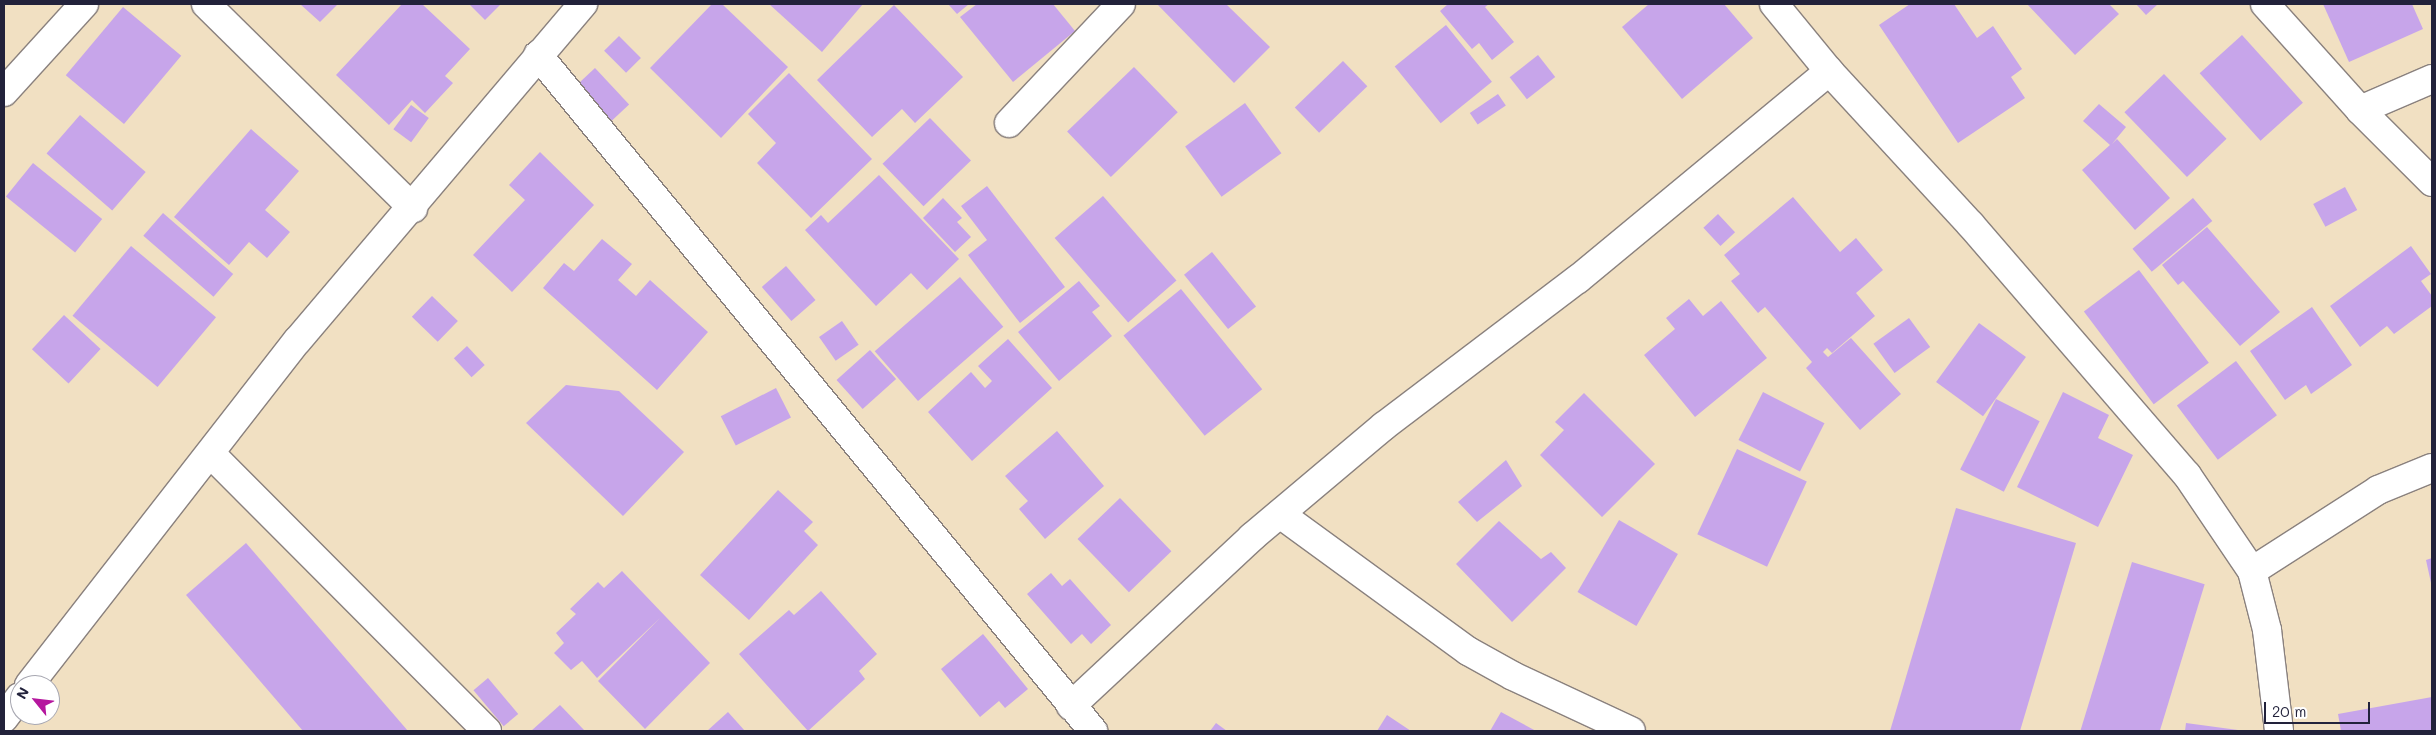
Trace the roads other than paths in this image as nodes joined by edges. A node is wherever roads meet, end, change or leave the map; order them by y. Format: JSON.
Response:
{"nodes":[{"id":1,"x":84,"y":4,"type":"edge"},
{"id":2,"x":206,"y":4,"type":"edge"},
{"id":3,"x":583,"y":4,"type":"edge"},
{"id":4,"x":1121,"y":4,"type":"edge"},
{"id":5,"x":1774,"y":4,"type":"edge"},
{"id":6,"x":2265,"y":4,"type":"edge"},
{"id":7,"x":538,"y":55,"type":"junction"},
{"id":8,"x":1829,"y":71,"type":"junction"},
{"id":9,"x":2432,"y":80,"type":"edge"},
{"id":10,"x":4,"y":92,"type":"edge"},
{"id":11,"x":2360,"y":110,"type":"junction"},
{"id":12,"x":1009,"y":123,"type":"dead end"},
{"id":13,"x":2432,"y":182,"type":"edge"},
{"id":14,"x":413,"y":208,"type":"junction"},
{"id":15,"x":211,"y":454,"type":"junction"},
{"id":16,"x":2432,"y":468,"type":"edge"},
{"id":17,"x":1280,"y":514,"type":"junction"},
{"id":18,"x":2252,"y":572,"type":"junction"},
{"id":19,"x":37,"y":675,"type":"edge"},
{"id":20,"x":1071,"y":706,"type":"junction"},
{"id":21,"x":486,"y":731,"type":"edge"},
{"id":22,"x":1093,"y":731,"type":"edge"},
{"id":23,"x":1631,"y":731,"type":"edge"},
{"id":24,"x":2279,"y":731,"type":"edge"}],
"edges":[{"from":1,"to":10,"type":"street"},
{"from":2,"to":14,"type":"street"},
{"from":3,"to":7,"type":"street"},
{"from":4,"to":12,"type":"street"},
{"from":5,"to":8,"type":"street"},
{"from":6,"to":11,"type":"street"},
{"from":7,"to":14,"type":"street"},
{"from":7,"to":20,"type":"street"},
{"from":8,"to":17,"type":"street"},
{"from":8,"to":18,"type":"street"},
{"from":9,"to":11,"type":"street"},
{"from":11,"to":13,"type":"street"},
{"from":14,"to":15,"type":"street"},
{"from":15,"to":19,"type":"street"},
{"from":15,"to":21,"type":"street"},
{"from":16,"to":18,"type":"street"},
{"from":17,"to":20,"type":"street"},
{"from":17,"to":23,"type":"street"},
{"from":18,"to":24,"type":"street"},
{"from":20,"to":22,"type":"street"}]}
